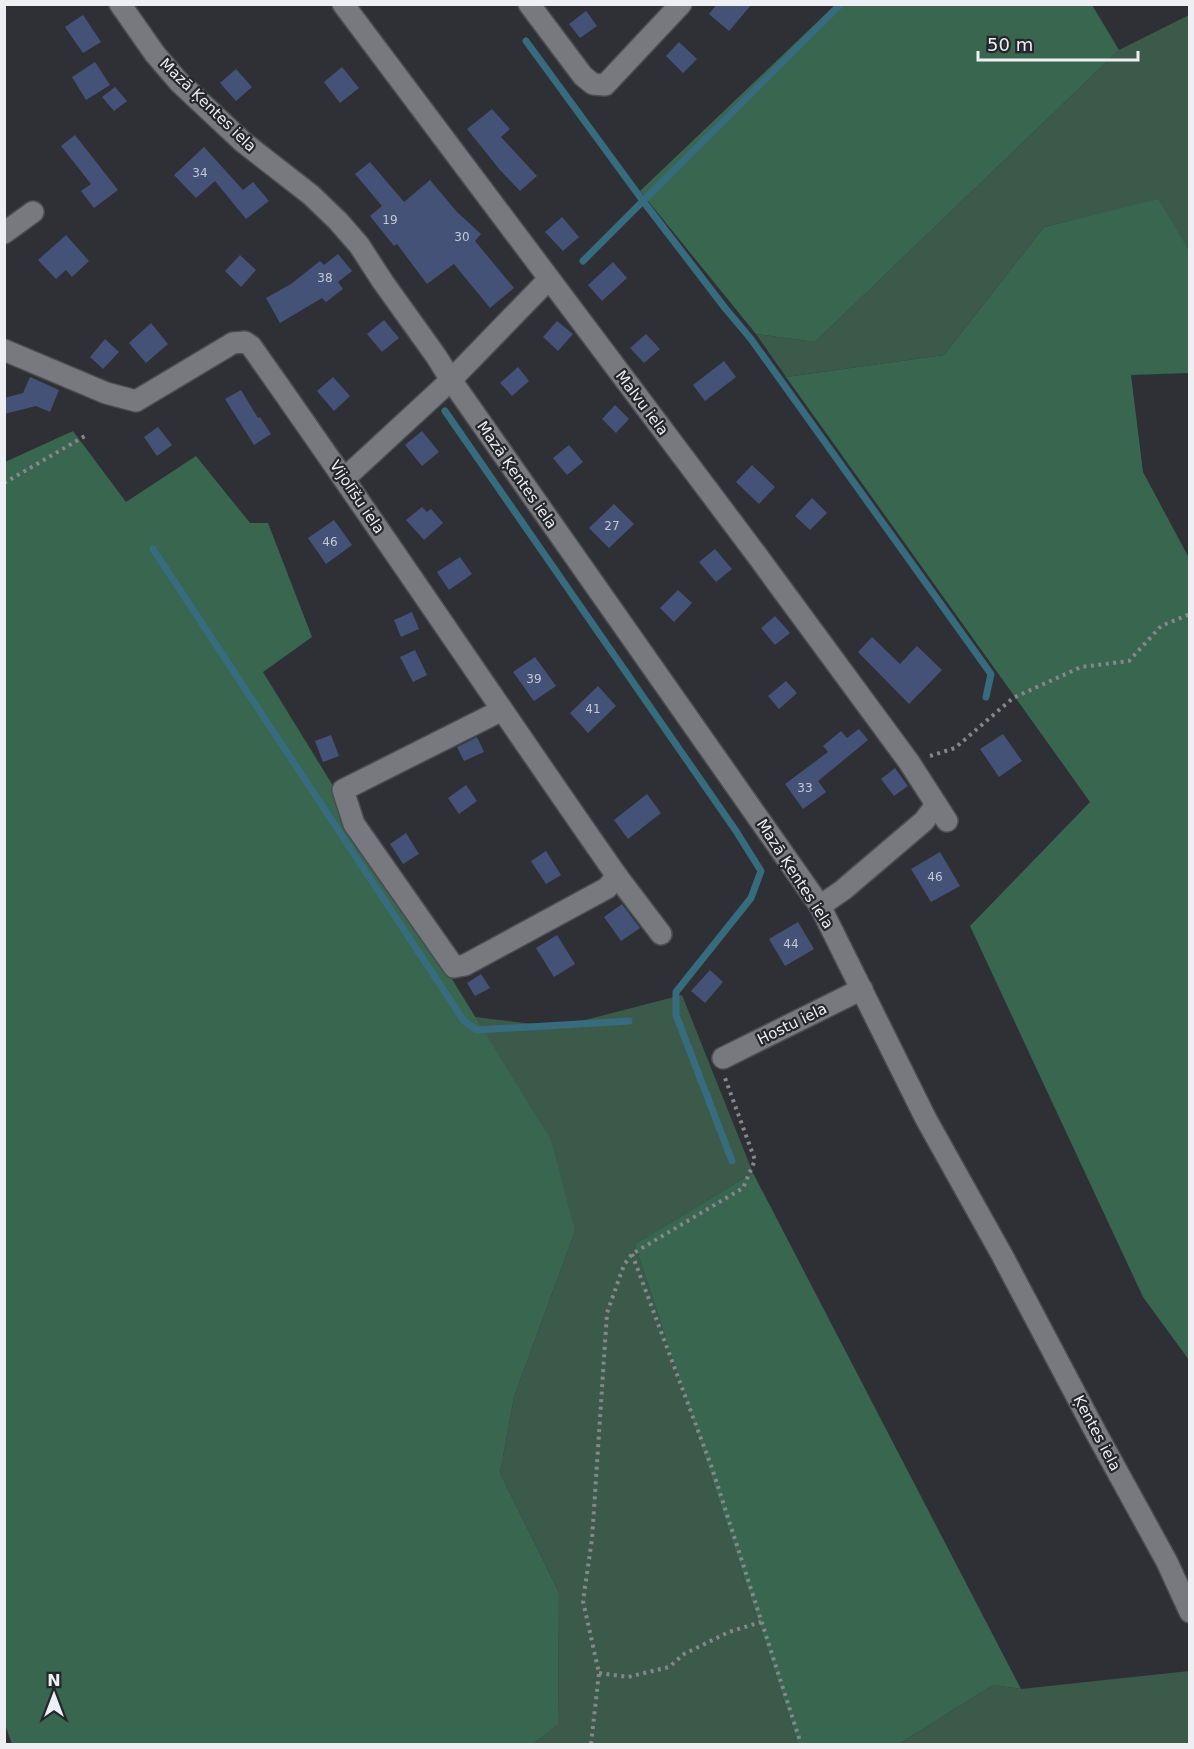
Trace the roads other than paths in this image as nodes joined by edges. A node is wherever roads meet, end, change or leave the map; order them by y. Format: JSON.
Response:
{"nodes":[{"id":1,"x":120,"y":4,"type":"edge"},
{"id":2,"x":343,"y":4,"type":"edge"},
{"id":3,"x":530,"y":4,"type":"edge"},
{"id":4,"x":681,"y":4,"type":"edge"},
{"id":5,"x":33,"y":212,"type":"dead end"},
{"id":6,"x":4,"y":234,"type":"edge"},
{"id":7,"x":549,"y":279,"type":"junction"},
{"id":8,"x":4,"y":350,"type":"edge"},
{"id":9,"x":450,"y":380,"type":"junction"},
{"id":10,"x":345,"y":478,"type":"junction"},
{"id":11,"x":502,"y":710,"type":"junction"},
{"id":12,"x":617,"y":876,"type":"junction"},
{"id":13,"x":820,"y":906,"type":"junction"},
{"id":14,"x":661,"y":934,"type":"dead end"},
{"id":15,"x":862,"y":989,"type":"junction"},
{"id":16,"x":723,"y":1058,"type":"road end"},
{"id":17,"x":1002,"y":1255,"type":"joint"},
{"id":18,"x":1190,"y":1612,"type":"edge"}],
"edges":[{"from":1,"to":9,"type":"street","name":"Mazā Ķentes iela"},
{"from":2,"to":7,"type":"street","name":"Malvu iela"},
{"from":3,"to":4,"type":"street"},
{"from":5,"to":6,"type":"street"},
{"from":7,"to":9,"type":"street"},
{"from":7,"to":13,"type":"street","name":"Malvu iela"},
{"from":8,"to":10,"type":"street","name":"Vijolīšu iela"},
{"from":9,"to":10,"type":"street"},
{"from":9,"to":13,"type":"street","name":"Mazā Ķentes iela"},
{"from":10,"to":11,"type":"street","name":"Vijolīšu iela"},
{"from":11,"to":12,"type":"street","name":"Vijolīšu iela"},
{"from":11,"to":12,"type":"street"},
{"from":12,"to":14,"type":"street","name":"Vijolīšu iela"},
{"from":13,"to":15,"type":"street","name":"Mazā Ķentes iela"},
{"from":15,"to":16,"type":"street","name":"Hostu iela"},
{"from":15,"to":17,"type":"street","name":"Mazā Ķentes iela"},
{"from":17,"to":18,"type":"street","name":"Ķentes iela"}]}
